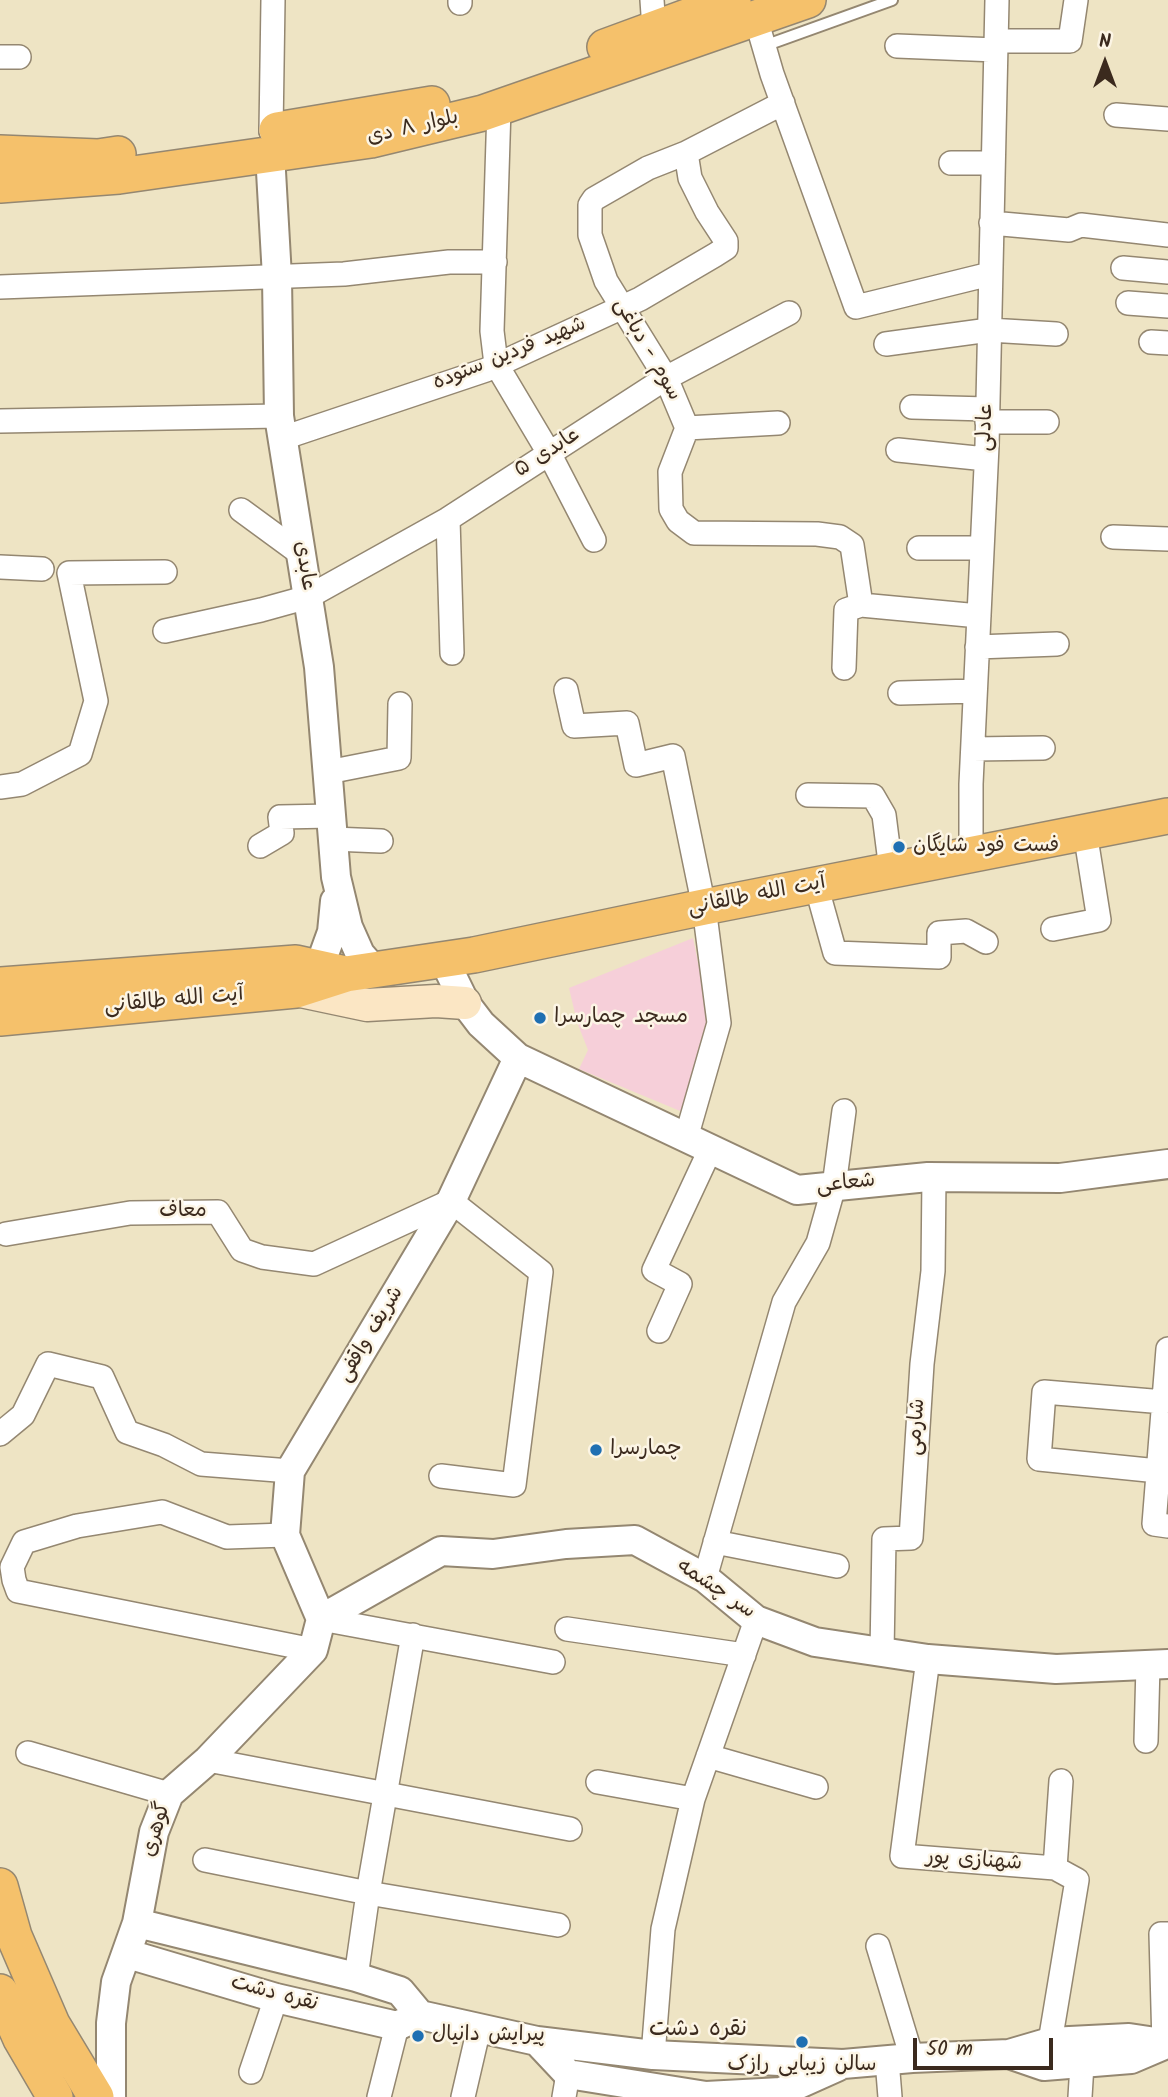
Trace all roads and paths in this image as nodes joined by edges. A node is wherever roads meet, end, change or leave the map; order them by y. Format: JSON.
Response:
{"nodes":[{"id":1,"x":273,"y":0,"type":"edge"},
{"id":2,"x":808,"y":0,"type":"edge"},
{"id":3,"x":892,"y":0,"type":"edge"},
{"id":4,"x":997,"y":0,"type":"edge"},
{"id":5,"x":1076,"y":0,"type":"edge"},
{"id":6,"x":653,"y":14,"type":"edge"},
{"id":7,"x":751,"y":22,"type":"edge"},
{"id":8,"x":996,"y":45,"type":"junction"},
{"id":9,"x":897,"y":46,"type":"dead end"},
{"id":10,"x":783,"y":103,"type":"junction"},
{"id":11,"x":499,"y":108,"type":"junction"},
{"id":12,"x":1116,"y":115,"type":"dead end"},
{"id":13,"x":1168,"y":119,"type":"edge"},
{"id":14,"x":270,"y":142,"type":"junction"},
{"id":15,"x":0,"y":153,"type":"edge"},
{"id":16,"x":686,"y":153,"type":"junction"},
{"id":17,"x":951,"y":163,"type":"dead end"},
{"id":18,"x":993,"y":163,"type":"junction"},
{"id":19,"x":0,"y":185,"type":"edge"},
{"id":20,"x":991,"y":223,"type":"junction"},
{"id":21,"x":1168,"y":235,"type":"edge"},
{"id":22,"x":495,"y":262,"type":"junction"},
{"id":23,"x":1123,"y":268,"type":"dead end"},
{"id":24,"x":1168,"y":272,"type":"edge"},
{"id":25,"x":990,"y":274,"type":"junction"},
{"id":26,"x":277,"y":277,"type":"junction"},
{"id":27,"x":0,"y":287,"type":"edge"},
{"id":28,"x":1128,"y":303,"type":"dead end"},
{"id":29,"x":1168,"y":306,"type":"edge"},
{"id":30,"x":622,"y":308,"type":"junction"},
{"id":31,"x":789,"y":313,"type":"dead end"},
{"id":32,"x":989,"y":330,"type":"junction"},
{"id":33,"x":1056,"y":334,"type":"dead end"},
{"id":34,"x":886,"y":344,"type":"dead end"},
{"id":35,"x":496,"y":364,"type":"junction"},
{"id":36,"x":666,"y":378,"type":"junction"},
{"id":37,"x":912,"y":407,"type":"dead end"},
{"id":38,"x":987,"y":415,"type":"junction"},
{"id":39,"x":0,"y":421,"type":"edge"},
{"id":40,"x":1047,"y":422,"type":"dead end"},
{"id":41,"x":778,"y":423,"type":"dead end"},
{"id":42,"x":281,"y":427,"type":"junction"},
{"id":43,"x":687,"y":428,"type":"junction"},
{"id":44,"x":898,"y":450,"type":"dead end"},
{"id":45,"x":549,"y":453,"type":"junction"},
{"id":46,"x":986,"y":459,"type":"junction"},
{"id":47,"x":241,"y":510,"type":"dead end"},
{"id":48,"x":448,"y":519,"type":"junction"},
{"id":49,"x":1113,"y":537,"type":"dead end"},
{"id":50,"x":1168,"y":539,"type":"edge"},
{"id":51,"x":594,"y":540,"type":"dead end"},
{"id":52,"x":919,"y":548,"type":"dead end"},
{"id":53,"x":982,"y":548,"type":"junction"},
{"id":54,"x":301,"y":554,"type":"junction"},
{"id":55,"x":0,"y":566,"type":"edge"},
{"id":56,"x":42,"y":569,"type":"dead end"},
{"id":57,"x":165,"y":572,"type":"dead end"},
{"id":58,"x":308,"y":597,"type":"junction"},
{"id":59,"x":861,"y":605,"type":"junction"},
{"id":60,"x":979,"y":616,"type":"junction"},
{"id":61,"x":165,"y":631,"type":"dead end"},
{"id":62,"x":1057,"y":644,"type":"dead end"},
{"id":63,"x":977,"y":648,"type":"junction"},
{"id":64,"x":452,"y":653,"type":"dead end"},
{"id":65,"x":844,"y":668,"type":"dead end"},
{"id":66,"x":566,"y":690,"type":"dead end"},
{"id":67,"x":975,"y":691,"type":"junction"},
{"id":68,"x":900,"y":693,"type":"dead end"},
{"id":69,"x":400,"y":704,"type":"dead end"},
{"id":70,"x":1043,"y":748,"type":"dead end"},
{"id":71,"x":973,"y":749,"type":"junction"},
{"id":72,"x":328,"y":772,"type":"junction"},
{"id":73,"x":0,"y":787,"type":"edge"},
{"id":74,"x":808,"y":795,"type":"dead end"},
{"id":75,"x":1168,"y":816,"type":"edge"},
{"id":76,"x":332,"y":827,"type":"junction"},
{"id":77,"x":1085,"y":832,"type":"junction"},
{"id":78,"x":381,"y":841,"type":"dead end"},
{"id":79,"x":260,"y":846,"type":"dead end"},
{"id":80,"x":971,"y":855,"type":"junction"},
{"id":81,"x":891,"y":870,"type":"junction"},
{"id":82,"x":336,"y":877,"type":"junction"},
{"id":83,"x":816,"y":885,"type":"junction"},
{"id":84,"x":704,"y":906,"type":"junction"},
{"id":85,"x":1053,"y":929,"type":"dead end"},
{"id":86,"x":986,"y":942,"type":"dead end"},
{"id":87,"x":459,"y":958,"type":"junction"},
{"id":88,"x":334,"y":975,"type":"junction"},
{"id":89,"x":1,"y":1010,"type":"edge"},
{"id":90,"x":473,"y":1014,"type":"junction"},
{"id":91,"x":519,"y":1058,"type":"junction"},
{"id":92,"x":844,"y":1111,"type":"dead end"},
{"id":93,"x":698,"y":1144,"type":"junction"},
{"id":94,"x":1168,"y":1164,"type":"edge"},
{"id":95,"x":934,"y":1177,"type":"junction"},
{"id":96,"x":834,"y":1186,"type":"junction"},
{"id":97,"x":451,"y":1201,"type":"junction"},
{"id":98,"x":6,"y":1234,"type":"dead end"},
{"id":99,"x":659,"y":1331,"type":"dead end"},
{"id":100,"x":1168,"y":1349,"type":"edge"},
{"id":101,"x":1164,"y":1402,"type":"junction"},
{"id":102,"x":0,"y":1434,"type":"edge"},
{"id":103,"x":290,"y":1471,"type":"junction"},
{"id":104,"x":1158,"y":1471,"type":"junction"},
{"id":105,"x":441,"y":1476,"type":"dead end"},
{"id":106,"x":1161,"y":1525,"type":"edge"},
{"id":107,"x":285,"y":1535,"type":"junction"},
{"id":108,"x":715,"y":1542,"type":"junction"},
{"id":109,"x":837,"y":1566,"type":"dead end"},
{"id":110,"x":705,"y":1578,"type":"junction"},
{"id":111,"x":321,"y":1619,"type":"junction"},
{"id":112,"x":756,"y":1619,"type":"junction"},
{"id":113,"x":567,"y":1629,"type":"dead end"},
{"id":114,"x":413,"y":1635,"type":"junction"},
{"id":115,"x":313,"y":1650,"type":"junction"},
{"id":116,"x":882,"y":1652,"type":"junction"},
{"id":117,"x":744,"y":1655,"type":"junction"},
{"id":118,"x":928,"y":1659,"type":"junction"},
{"id":119,"x":553,"y":1662,"type":"dead end"},
{"id":120,"x":1158,"y":1665,"type":"edge"},
{"id":121,"x":1146,"y":1741,"type":"dead end"},
{"id":122,"x":28,"y":1753,"type":"dead end"},
{"id":123,"x":708,"y":1756,"type":"junction"},
{"id":124,"x":208,"y":1760,"type":"junction"},
{"id":125,"x":1060,"y":1781,"type":"dead end"},
{"id":126,"x":598,"y":1782,"type":"dead end"},
{"id":127,"x":816,"y":1787,"type":"dead end"},
{"id":128,"x":169,"y":1794,"type":"junction"},
{"id":129,"x":386,"y":1794,"type":"junction"},
{"id":130,"x":693,"y":1799,"type":"junction"},
{"id":131,"x":570,"y":1829,"type":"dead end"},
{"id":132,"x":205,"y":1860,"type":"dead end"},
{"id":133,"x":1055,"y":1868,"type":"junction"},
{"id":134,"x":0,"y":1886,"type":"edge"},
{"id":135,"x":368,"y":1894,"type":"junction"},
{"id":136,"x":137,"y":1923,"type":"junction"},
{"id":137,"x":558,"y":1925,"type":"dead end"},
{"id":138,"x":170,"y":1931,"type":"junction"},
{"id":139,"x":1168,"y":1934,"type":"edge"},
{"id":140,"x":878,"y":1946,"type":"dead end"},
{"id":141,"x":128,"y":1954,"type":"junction"},
{"id":142,"x":160,"y":1963,"type":"junction"},
{"id":143,"x":356,"y":1977,"type":"junction"},
{"id":144,"x":0,"y":1992,"type":"edge"},
{"id":145,"x":276,"y":1998,"type":"junction"},
{"id":146,"x":409,"y":2020,"type":"junction"},
{"id":147,"x":479,"y":2028,"type":"junction"},
{"id":148,"x":537,"y":2041,"type":"junction"},
{"id":149,"x":1050,"y":2042,"type":"junction"},
{"id":150,"x":1166,"y":2045,"type":"edge"},
{"id":151,"x":1083,"y":2052,"type":"junction"},
{"id":152,"x":653,"y":2054,"type":"junction"},
{"id":153,"x":1009,"y":2054,"type":"junction"},
{"id":154,"x":899,"y":2059,"type":"junction"},
{"id":155,"x":843,"y":2064,"type":"junction"},
{"id":156,"x":251,"y":2073,"type":"dead end"},
{"id":157,"x":566,"y":2086,"type":"edge"},
{"id":158,"x":706,"y":2096,"type":"edge"},
{"id":159,"x":55,"y":2097,"type":"edge"},
{"id":160,"x":96,"y":2097,"type":"edge"},
{"id":161,"x":111,"y":2097,"type":"edge"},
{"id":162,"x":379,"y":2097,"type":"edge"},
{"id":163,"x":463,"y":2097,"type":"edge"},
{"id":164,"x":890,"y":2097,"type":"edge"},
{"id":165,"x":1080,"y":2097,"type":"edge"}],
"edges":[{"from":1,"to":14,"type":"street"},
{"from":2,"to":7,"type":"main road","name":"بلوار ۸ دی"},
{"from":3,"to":7,"type":"lane"},
{"from":4,"to":8,"type":"street","name":"عادلی"},
{"from":5,"to":8,"type":"street"},
{"from":6,"to":7,"type":"main road","name":"بلوار ۸ دی"},
{"from":6,"to":14,"type":"main road","name":"بلوار ۸ دی"},
{"from":7,"to":10,"type":"street"},
{"from":7,"to":11,"type":"main road","name":"بلوار ۸ دی"},
{"from":8,"to":9,"type":"street"},
{"from":8,"to":18,"type":"street","name":"عادلی"},
{"from":10,"to":16,"type":"street","name":"سوم - دباغی"},
{"from":10,"to":25,"type":"street"},
{"from":11,"to":14,"type":"main road","name":"بلوار ۸ دی"},
{"from":11,"to":22,"type":"street"},
{"from":12,"to":13,"type":"street"},
{"from":14,"to":15,"type":"main road","name":"بلوار ۸ دی"},
{"from":14,"to":19,"type":"main road","name":"بلوار ۸ دی"},
{"from":14,"to":26,"type":"street","name":"عابدی"},
{"from":16,"to":30,"type":"street","name":"سوم - دباغی"},
{"from":16,"to":30,"type":"street","name":"شهید فردین ستوده"},
{"from":17,"to":18,"type":"street"},
{"from":18,"to":20,"type":"street","name":"عادلی"},
{"from":20,"to":21,"type":"street"},
{"from":20,"to":25,"type":"street","name":"عادلی"},
{"from":22,"to":26,"type":"street"},
{"from":22,"to":35,"type":"street"},
{"from":23,"to":24,"type":"street"},
{"from":25,"to":32,"type":"street","name":"عادلی"},
{"from":26,"to":27,"type":"street"},
{"from":26,"to":42,"type":"street","name":"عابدی"},
{"from":28,"to":29,"type":"street"},
{"from":30,"to":35,"type":"street","name":"شهید فردین ستوده"},
{"from":30,"to":36,"type":"street","name":"سوم - دباغی"},
{"from":31,"to":36,"type":"street","name":"عابدی ۵"},
{"from":32,"to":33,"type":"street"},
{"from":32,"to":34,"type":"street"},
{"from":32,"to":38,"type":"street","name":"عادلی"},
{"from":35,"to":42,"type":"street","name":"شهید فردین ستوده"},
{"from":35,"to":45,"type":"street"},
{"from":36,"to":43,"type":"street","name":"سوم - دباغی"},
{"from":36,"to":45,"type":"street","name":"عابدی ۵"},
{"from":37,"to":38,"type":"street"},
{"from":38,"to":40,"type":"street"},
{"from":38,"to":46,"type":"street","name":"عادلی"},
{"from":39,"to":42,"type":"street","name":"شهید فردین ستوده"},
{"from":41,"to":43,"type":"street"},
{"from":42,"to":54,"type":"street","name":"عابدی"},
{"from":43,"to":59,"type":"street","name":"سوم - دباغی"},
{"from":44,"to":46,"type":"street"},
{"from":45,"to":48,"type":"street","name":"عابدی ۵"},
{"from":45,"to":51,"type":"street"},
{"from":46,"to":53,"type":"street","name":"عادلی"},
{"from":47,"to":54,"type":"street"},
{"from":48,"to":58,"type":"street","name":"عابدی ۵"},
{"from":48,"to":64,"type":"street"},
{"from":49,"to":50,"type":"street"},
{"from":52,"to":53,"type":"street"},
{"from":53,"to":60,"type":"street","name":"عادلی"},
{"from":54,"to":58,"type":"street","name":"عابدی"},
{"from":55,"to":56,"type":"street"},
{"from":57,"to":73,"type":"street"},
{"from":58,"to":61,"type":"street","name":"عابدی ۵"},
{"from":58,"to":72,"type":"street","name":"عابدی"},
{"from":59,"to":60,"type":"street"},
{"from":59,"to":65,"type":"street"},
{"from":60,"to":63,"type":"street","name":"عادلی"},
{"from":62,"to":63,"type":"street"},
{"from":63,"to":67,"type":"street","name":"عادلی"},
{"from":66,"to":84,"type":"street"},
{"from":67,"to":68,"type":"street"},
{"from":67,"to":71,"type":"street","name":"عادلی"},
{"from":69,"to":72,"type":"street"},
{"from":70,"to":71,"type":"street"},
{"from":71,"to":80,"type":"street","name":"عادلی"},
{"from":72,"to":76,"type":"street","name":"عابدی"},
{"from":74,"to":81,"type":"street"},
{"from":75,"to":77,"type":"main road","name":"آیت الله طالقانی"},
{"from":76,"to":78,"type":"street"},
{"from":76,"to":79,"type":"street"},
{"from":76,"to":82,"type":"street","name":"عابدی"},
{"from":77,"to":80,"type":"main road","name":"آیت الله طالقانی"},
{"from":77,"to":85,"type":"street"},
{"from":80,"to":81,"type":"main road","name":"آیت الله طالقانی"},
{"from":81,"to":83,"type":"main road","name":"آیت الله طالقانی"},
{"from":82,"to":88,"type":"street"},
{"from":82,"to":88,"type":"street","name":"عابدی"},
{"from":83,"to":84,"type":"main road","name":"آیت الله طالقانی"},
{"from":83,"to":86,"type":"street"},
{"from":84,"to":87,"type":"main road","name":"آیت الله طالقانی"},
{"from":84,"to":93,"type":"street"},
{"from":87,"to":88,"type":"main road","name":"آیت الله طالقانی"},
{"from":87,"to":90,"type":"street"},
{"from":88,"to":89,"type":"main road","name":"آیت الله طالقانی"},
{"from":88,"to":90,"type":"main road"},
{"from":90,"to":91,"type":"street","name":"شعاعی"},
{"from":91,"to":93,"type":"street","name":"شعاعی"},
{"from":91,"to":97,"type":"street","name":"شریف واقفی"},
{"from":92,"to":96,"type":"street"},
{"from":93,"to":96,"type":"street","name":"شعاعی"},
{"from":93,"to":99,"type":"street"},
{"from":94,"to":95,"type":"street","name":"شعاعی"},
{"from":95,"to":96,"type":"street","name":"شعاعی"},
{"from":95,"to":116,"type":"street","name":"شارمی"},
{"from":96,"to":108,"type":"street"},
{"from":97,"to":98,"type":"street","name":"معاف"},
{"from":97,"to":103,"type":"street","name":"شریف واقفی"},
{"from":97,"to":105,"type":"street"},
{"from":100,"to":101,"type":"street"},
{"from":101,"to":104,"type":"street"},
{"from":101,"to":104,"type":"street"},
{"from":102,"to":103,"type":"street"},
{"from":103,"to":107,"type":"street","name":"شریف واقفی"},
{"from":104,"to":106,"type":"street"},
{"from":107,"to":111,"type":"street","name":"شریف واقفی"},
{"from":107,"to":115,"type":"street"},
{"from":108,"to":109,"type":"street"},
{"from":108,"to":110,"type":"street"},
{"from":110,"to":111,"type":"street","name":"سر چشمه"},
{"from":110,"to":112,"type":"street","name":"سر چشمه"},
{"from":111,"to":114,"type":"street"},
{"from":111,"to":115,"type":"street","name":"گوهری"},
{"from":112,"to":116,"type":"street","name":"سر چشمه"},
{"from":112,"to":117,"type":"street"},
{"from":113,"to":117,"type":"street"},
{"from":114,"to":119,"type":"street"},
{"from":114,"to":129,"type":"street"},
{"from":115,"to":124,"type":"street","name":"گوهری"},
{"from":116,"to":118,"type":"street","name":"سر چشمه"},
{"from":117,"to":123,"type":"street"},
{"from":118,"to":120,"type":"street","name":"سر چشمه"},
{"from":118,"to":133,"type":"street","name":"شهنازی پور"},
{"from":120,"to":121,"type":"street"},
{"from":122,"to":128,"type":"street"},
{"from":123,"to":127,"type":"street"},
{"from":123,"to":130,"type":"street"},
{"from":124,"to":128,"type":"street","name":"گوهری"},
{"from":124,"to":129,"type":"street"},
{"from":125,"to":133,"type":"street"},
{"from":126,"to":130,"type":"street"},
{"from":128,"to":136,"type":"street","name":"گوهری"},
{"from":129,"to":131,"type":"street"},
{"from":129,"to":135,"type":"street"},
{"from":130,"to":152,"type":"street"},
{"from":132,"to":135,"type":"street"},
{"from":133,"to":149,"type":"street"},
{"from":134,"to":160,"type":"main road"},
{"from":135,"to":137,"type":"street"},
{"from":135,"to":143,"type":"street"},
{"from":136,"to":138,"type":"street","name":"نقره دشت"},
{"from":136,"to":141,"type":"street","name":"گوهری"},
{"from":138,"to":142,"type":"street"},
{"from":138,"to":143,"type":"street","name":"نقره دشت"},
{"from":139,"to":150,"type":"street"},
{"from":140,"to":154,"type":"street"},
{"from":141,"to":142,"type":"street","name":"نقره دشت"},
{"from":141,"to":161,"type":"street","name":"گوهری"},
{"from":142,"to":145,"type":"street","name":"نقره دشت"},
{"from":143,"to":146,"type":"street","name":"نقره دشت"},
{"from":144,"to":159,"type":"main road"},
{"from":145,"to":146,"type":"street","name":"نقره دشت"},
{"from":145,"to":156,"type":"street"},
{"from":146,"to":147,"type":"street","name":"نقره دشت"},
{"from":146,"to":162,"type":"street"},
{"from":147,"to":148,"type":"street","name":"نقره دشت"},
{"from":147,"to":163,"type":"street"},
{"from":148,"to":152,"type":"street","name":"نقره دشت"},
{"from":148,"to":157,"type":"street","name":"نقره دشت"},
{"from":149,"to":151,"type":"street","name":"نقره دشت"},
{"from":149,"to":153,"type":"street","name":"نقره دشت"},
{"from":150,"to":151,"type":"street","name":"نقره دشت"},
{"from":151,"to":153,"type":"street","name":"نقره دشت"},
{"from":151,"to":165,"type":"street"},
{"from":152,"to":155,"type":"street","name":"نقره دشت"},
{"from":153,"to":154,"type":"street","name":"نقره دشت"},
{"from":154,"to":155,"type":"street","name":"نقره دشت"},
{"from":154,"to":164,"type":"street"},
{"from":155,"to":158,"type":"street","name":"نقره دشت"},
{"from":157,"to":158,"type":"street","name":"نقره دشت"}]}
